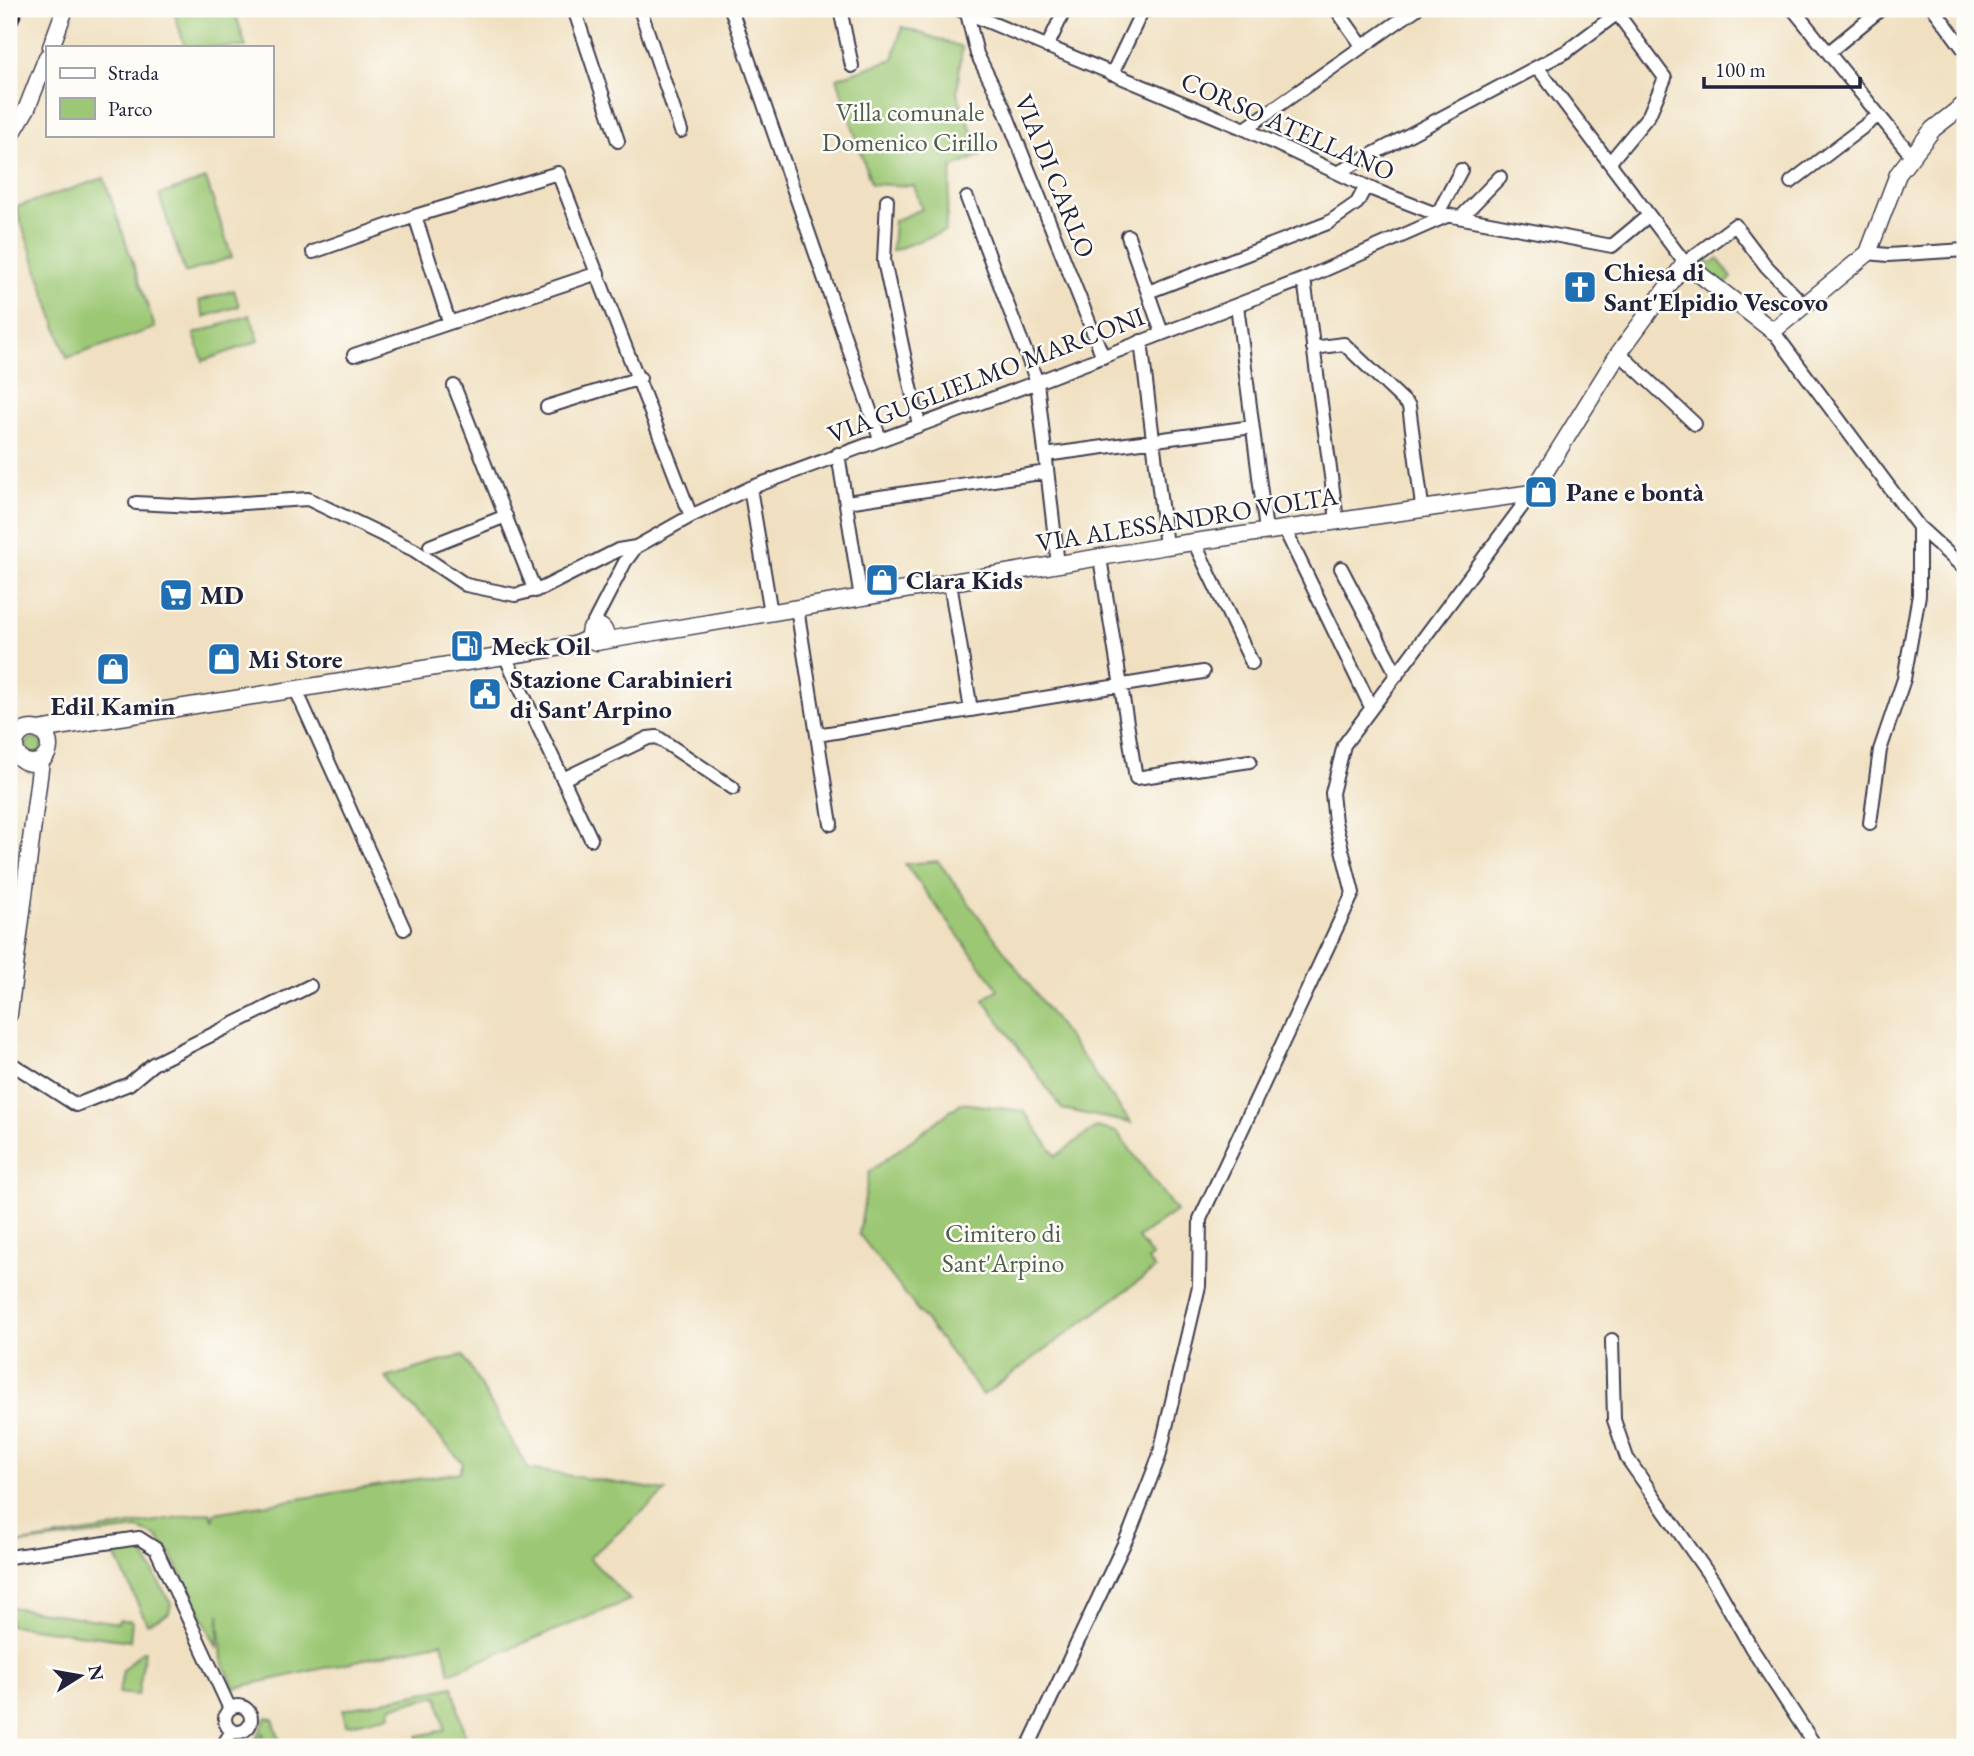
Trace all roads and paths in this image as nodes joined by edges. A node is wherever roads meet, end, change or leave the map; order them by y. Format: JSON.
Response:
{"nodes":[{"id":1,"x":65,"y":9,"type":"edge"},
{"id":2,"x":574,"y":9,"type":"edge"},
{"id":3,"x":640,"y":9,"type":"edge"},
{"id":4,"x":731,"y":9,"type":"edge"},
{"id":5,"x":840,"y":9,"type":"edge"},
{"id":6,"x":1065,"y":9,"type":"edge"},
{"id":7,"x":1143,"y":9,"type":"edge"},
{"id":8,"x":1336,"y":9,"type":"edge"},
{"id":9,"x":1416,"y":9,"type":"edge"},
{"id":10,"x":1793,"y":9,"type":"edge"},
{"id":11,"x":1881,"y":9,"type":"edge"},
{"id":12,"x":1934,"y":9,"type":"edge"},
{"id":13,"x":964,"y":10,"type":"edge"},
{"id":14,"x":1618,"y":10,"type":"edge"},
{"id":15,"x":51,"y":46,"type":"edge"},
{"id":16,"x":1047,"y":47,"type":"junction"},
{"id":17,"x":1363,"y":47,"type":"junction"},
{"id":18,"x":1965,"y":51,"type":"edge"},
{"id":19,"x":1829,"y":52,"type":"junction"},
{"id":20,"x":46,"y":60,"type":"edge"},
{"id":21,"x":852,"y":66,"type":"dead end"},
{"id":22,"x":1538,"y":68,"type":"junction"},
{"id":23,"x":1112,"y":74,"type":"junction"},
{"id":24,"x":1965,"y":104,"type":"edge"},
{"id":25,"x":1879,"y":115,"type":"junction"},
{"id":26,"x":1245,"y":129,"type":"junction"},
{"id":27,"x":681,"y":131,"type":"dead end"},
{"id":28,"x":9,"y":139,"type":"edge"},
{"id":29,"x":618,"y":141,"type":"dead end"},
{"id":30,"x":1911,"y":155,"type":"junction"},
{"id":31,"x":1610,"y":162,"type":"junction"},
{"id":32,"x":1461,"y":170,"type":"dead end"},
{"id":33,"x":1339,"y":172,"type":"junction"},
{"id":34,"x":1500,"y":177,"type":"dead end"},
{"id":35,"x":1791,"y":182,"type":"dead end"},
{"id":36,"x":1366,"y":186,"type":"junction"},
{"id":37,"x":967,"y":198,"type":"dead end"},
{"id":38,"x":887,"y":200,"type":"dead end"},
{"id":39,"x":1414,"y":206,"type":"junction"},
{"id":40,"x":1449,"y":215,"type":"junction"},
{"id":41,"x":415,"y":216,"type":"junction"},
{"id":42,"x":1648,"y":216,"type":"junction"},
{"id":43,"x":1425,"y":226,"type":"junction"},
{"id":44,"x":1128,"y":236,"type":"dead end"},
{"id":45,"x":1965,"y":250,"type":"edge"},
{"id":46,"x":313,"y":252,"type":"dead end"},
{"id":47,"x":1868,"y":253,"type":"junction"},
{"id":48,"x":1685,"y":263,"type":"junction"},
{"id":49,"x":598,"y":273,"type":"junction"},
{"id":50,"x":1304,"y":279,"type":"junction"},
{"id":51,"x":1148,"y":292,"type":"junction"},
{"id":52,"x":1237,"y":305,"type":"junction"},
{"id":53,"x":1804,"y":305,"type":"junction"},
{"id":54,"x":450,"y":322,"type":"junction"},
{"id":55,"x":1773,"y":331,"type":"junction"},
{"id":56,"x":1162,"y":333,"type":"junction"},
{"id":57,"x":1141,"y":341,"type":"junction"},
{"id":58,"x":1313,"y":348,"type":"junction"},
{"id":59,"x":1619,"y":353,"type":"junction"},
{"id":60,"x":354,"y":355,"type":"dead end"},
{"id":61,"x":1102,"y":357,"type":"junction"},
{"id":62,"x":640,"y":378,"type":"junction"},
{"id":63,"x":1037,"y":383,"type":"junction"},
{"id":64,"x":454,"y":386,"type":"dead end"},
{"id":65,"x":547,"y":407,"type":"dead end"},
{"id":66,"x":1695,"y":424,"type":"dead end"},
{"id":67,"x":919,"y":425,"type":"junction"},
{"id":68,"x":1252,"y":427,"type":"junction"},
{"id":69,"x":880,"y":439,"type":"junction"},
{"id":70,"x":1153,"y":441,"type":"junction"},
{"id":71,"x":838,"y":454,"type":"junction"},
{"id":72,"x":1045,"y":455,"type":"junction"},
{"id":73,"x":1047,"y":471,"type":"junction"},
{"id":74,"x":750,"y":488,"type":"junction"},
{"id":75,"x":1532,"y":493,"type":"junction"},
{"id":76,"x":847,"y":502,"type":"junction"},
{"id":77,"x":136,"y":503,"type":"dead end"},
{"id":78,"x":1422,"y":506,"type":"junction"},
{"id":79,"x":506,"y":516,"type":"junction"},
{"id":80,"x":691,"y":516,"type":"junction"},
{"id":81,"x":1337,"y":520,"type":"junction"},
{"id":82,"x":1920,"y":527,"type":"junction"},
{"id":83,"x":1284,"y":528,"type":"junction"},
{"id":84,"x":1266,"y":531,"type":"junction"},
{"id":85,"x":1194,"y":542,"type":"junction"},
{"id":86,"x":430,"y":546,"type":"dead end"},
{"id":87,"x":1166,"y":546,"type":"junction"},
{"id":88,"x":636,"y":547,"type":"junction"},
{"id":89,"x":1100,"y":558,"type":"junction"},
{"id":90,"x":1058,"y":565,"type":"junction"},
{"id":91,"x":1341,"y":568,"type":"dead end"},
{"id":92,"x":1965,"y":569,"type":"edge"},
{"id":93,"x":950,"y":583,"type":"junction"},
{"id":94,"x":535,"y":591,"type":"junction"},
{"id":95,"x":861,"y":598,"type":"junction"},
{"id":96,"x":797,"y":608,"type":"junction"},
{"id":97,"x":771,"y":613,"type":"junction"},
{"id":98,"x":597,"y":629,"type":"junction"},
{"id":99,"x":505,"y":656,"type":"junction"},
{"id":100,"x":1252,"y":663,"type":"dead end"},
{"id":101,"x":1203,"y":672,"type":"dead end"},
{"id":102,"x":1397,"y":675,"type":"junction"},
{"id":103,"x":1121,"y":685,"type":"junction"},
{"id":104,"x":296,"y":691,"type":"junction"},
{"id":105,"x":1371,"y":707,"type":"junction"},
{"id":106,"x":971,"y":710,"type":"junction"},
{"id":107,"x":96,"y":723,"type":"junction"},
{"id":108,"x":817,"y":735,"type":"junction"},
{"id":109,"x":19,"y":738,"type":"edge"},
{"id":110,"x":39,"y":757,"type":"junction"},
{"id":111,"x":1250,"y":761,"type":"dead end"},
{"id":112,"x":563,"y":779,"type":"junction"},
{"id":113,"x":733,"y":788,"type":"dead end"},
{"id":114,"x":1870,"y":823,"type":"dead end"},
{"id":115,"x":831,"y":824,"type":"dead end"},
{"id":116,"x":591,"y":839,"type":"dead end"},
{"id":117,"x":404,"y":929,"type":"dead end"},
{"id":118,"x":310,"y":986,"type":"dead end"},
{"id":119,"x":9,"y":1014,"type":"edge"},
{"id":120,"x":9,"y":1062,"type":"edge"},
{"id":121,"x":1612,"y":1340,"type":"dead end"},
{"id":122,"x":9,"y":1558,"type":"edge"},
{"id":123,"x":230,"y":1709,"type":"junction"},
{"id":124,"x":232,"y":1731,"type":"junction"},
{"id":125,"x":222,"y":1747,"type":"edge"},
{"id":126,"x":1028,"y":1747,"type":"edge"},
{"id":127,"x":1815,"y":1747,"type":"edge"}],
"edges":[{"from":1,"to":15,"type":"street"},
{"from":2,"to":29,"type":"street"},
{"from":3,"to":27,"type":"street"},
{"from":4,"to":69,"type":"street"},
{"from":5,"to":21,"type":"street"},
{"from":6,"to":16,"type":"street"},
{"from":7,"to":23,"type":"street"},
{"from":8,"to":17,"type":"street"},
{"from":9,"to":17,"type":"street"},
{"from":10,"to":19,"type":"street"},
{"from":11,"to":19,"type":"street"},
{"from":12,"to":18,"type":"street"},
{"from":13,"to":16,"type":"street","name":"CORSO ATELLANO"},
{"from":13,"to":61,"type":"street","name":"VIA DI CARLO"},
{"from":14,"to":22,"type":"street"},
{"from":14,"to":31,"type":"street"},
{"from":16,"to":23,"type":"street","name":"CORSO ATELLANO"},
{"from":17,"to":26,"type":"street"},
{"from":19,"to":25,"type":"street"},
{"from":20,"to":28,"type":"street"},
{"from":22,"to":31,"type":"street"},
{"from":22,"to":33,"type":"street"},
{"from":23,"to":26,"type":"street","name":"CORSO ATELLANO"},
{"from":24,"to":30,"type":"street"},
{"from":25,"to":30,"type":"street"},
{"from":25,"to":35,"type":"street"},
{"from":26,"to":33,"type":"street","name":"CORSO ATELLANO"},
{"from":30,"to":47,"type":"street"},
{"from":31,"to":42,"type":"street"},
{"from":32,"to":40,"type":"street"},
{"from":33,"to":36,"type":"street","name":"CORSO ATELLANO"},
{"from":34,"to":40,"type":"street"},
{"from":36,"to":39,"type":"street","name":"CORSO ATELLANO"},
{"from":36,"to":51,"type":"street"},
{"from":37,"to":63,"type":"street"},
{"from":38,"to":67,"type":"street"},
{"from":39,"to":40,"type":"street","name":"CORSO ATELLANO"},
{"from":39,"to":43,"type":"street"},
{"from":40,"to":42,"type":"street","name":"CORSO ATELLANO"},
{"from":40,"to":43,"type":"street","name":"VIA GUGLIELMO MARCONI"},
{"from":41,"to":46,"type":"street"},
{"from":41,"to":49,"type":"street"},
{"from":41,"to":54,"type":"street"},
{"from":42,"to":48,"type":"street"},
{"from":43,"to":50,"type":"street","name":"VIA GUGLIELMO MARCONI"},
{"from":44,"to":51,"type":"street"},
{"from":45,"to":47,"type":"street"},
{"from":47,"to":53,"type":"street"},
{"from":48,"to":53,"type":"street"},
{"from":48,"to":55,"type":"street"},
{"from":48,"to":59,"type":"street"},
{"from":49,"to":54,"type":"street"},
{"from":49,"to":62,"type":"street"},
{"from":50,"to":52,"type":"street","name":"VIA GUGLIELMO MARCONI"},
{"from":50,"to":58,"type":"street"},
{"from":51,"to":56,"type":"street"},
{"from":52,"to":56,"type":"street","name":"VIA GUGLIELMO MARCONI"},
{"from":52,"to":68,"type":"street"},
{"from":53,"to":55,"type":"street"},
{"from":54,"to":60,"type":"street"},
{"from":55,"to":82,"type":"street"},
{"from":56,"to":57,"type":"street","name":"VIA GUGLIELMO MARCONI"},
{"from":57,"to":61,"type":"street","name":"VIA GUGLIELMO MARCONI"},
{"from":57,"to":70,"type":"street"},
{"from":58,"to":78,"type":"street"},
{"from":58,"to":81,"type":"street"},
{"from":59,"to":66,"type":"street"},
{"from":59,"to":75,"type":"street"},
{"from":61,"to":63,"type":"street","name":"VIA GUGLIELMO MARCONI"},
{"from":62,"to":65,"type":"street"},
{"from":62,"to":80,"type":"street"},
{"from":63,"to":67,"type":"street","name":"VIA GUGLIELMO MARCONI"},
{"from":63,"to":72,"type":"street"},
{"from":64,"to":79,"type":"street"},
{"from":67,"to":69,"type":"street","name":"VIA GUGLIELMO MARCONI"},
{"from":68,"to":70,"type":"street"},
{"from":68,"to":84,"type":"street"},
{"from":69,"to":71,"type":"street","name":"VIA GUGLIELMO MARCONI"},
{"from":70,"to":72,"type":"street"},
{"from":70,"to":87,"type":"street"},
{"from":71,"to":74,"type":"street","name":"VIA GUGLIELMO MARCONI"},
{"from":71,"to":76,"type":"street"},
{"from":72,"to":73,"type":"street"},
{"from":73,"to":76,"type":"street"},
{"from":73,"to":90,"type":"street"},
{"from":74,"to":80,"type":"street","name":"VIA GUGLIELMO MARCONI"},
{"from":74,"to":97,"type":"street"},
{"from":75,"to":78,"type":"street","name":"VIA ALESSANDRO VOLTA"},
{"from":75,"to":102,"type":"street"},
{"from":76,"to":95,"type":"street"},
{"from":77,"to":94,"type":"street"},
{"from":78,"to":81,"type":"street","name":"VIA ALESSANDRO VOLTA"},
{"from":79,"to":86,"type":"street"},
{"from":79,"to":94,"type":"street"},
{"from":80,"to":88,"type":"street","name":"VIA GUGLIELMO MARCONI"},
{"from":81,"to":83,"type":"street","name":"VIA ALESSANDRO VOLTA"},
{"from":82,"to":92,"type":"street"},
{"from":82,"to":114,"type":"street"},
{"from":83,"to":84,"type":"street","name":"VIA ALESSANDRO VOLTA"},
{"from":83,"to":105,"type":"street"},
{"from":84,"to":85,"type":"street","name":"VIA ALESSANDRO VOLTA"},
{"from":85,"to":87,"type":"street","name":"VIA ALESSANDRO VOLTA"},
{"from":85,"to":100,"type":"street"},
{"from":87,"to":89,"type":"street","name":"VIA ALESSANDRO VOLTA"},
{"from":88,"to":94,"type":"street"},
{"from":88,"to":98,"type":"street","name":"VIA GUGLIELMO MARCONI"},
{"from":89,"to":90,"type":"street","name":"VIA ALESSANDRO VOLTA"},
{"from":89,"to":103,"type":"street"},
{"from":90,"to":93,"type":"street","name":"VIA ALESSANDRO VOLTA"},
{"from":91,"to":102,"type":"street"},
{"from":93,"to":95,"type":"street","name":"VIA ALESSANDRO VOLTA"},
{"from":93,"to":106,"type":"street"},
{"from":95,"to":96,"type":"street","name":"VIA ALESSANDRO VOLTA"},
{"from":96,"to":97,"type":"street","name":"VIA ALESSANDRO VOLTA"},
{"from":96,"to":108,"type":"street"},
{"from":97,"to":98,"type":"street","name":"VIA ALESSANDRO VOLTA"},
{"from":98,"to":99,"type":"street","name":"VIA ALESSANDRO VOLTA"},
{"from":99,"to":104,"type":"street","name":"VIA ALESSANDRO VOLTA"},
{"from":99,"to":112,"type":"street"},
{"from":101,"to":103,"type":"street"},
{"from":102,"to":105,"type":"street"},
{"from":103,"to":106,"type":"street"},
{"from":103,"to":111,"type":"street"},
{"from":104,"to":107,"type":"street","name":"VIA ALESSANDRO VOLTA"},
{"from":104,"to":117,"type":"street"},
{"from":105,"to":126,"type":"street"},
{"from":106,"to":108,"type":"street"},
{"from":107,"to":109,"type":"street","name":"VIA ALESSANDRO VOLTA"},
{"from":107,"to":110,"type":"street","name":"VIA ALESSANDRO VOLTA"},
{"from":108,"to":115,"type":"street"},
{"from":109,"to":110,"type":"street"},
{"from":109,"to":110,"type":"street"},
{"from":110,"to":119,"type":"street"},
{"from":112,"to":113,"type":"street"},
{"from":112,"to":116,"type":"street"},
{"from":118,"to":120,"type":"street"},
{"from":121,"to":127,"type":"street"},
{"from":122,"to":123,"type":"street"},
{"from":123,"to":124,"type":"street"},
{"from":123,"to":124,"type":"street"},
{"from":124,"to":125,"type":"street"}]}
